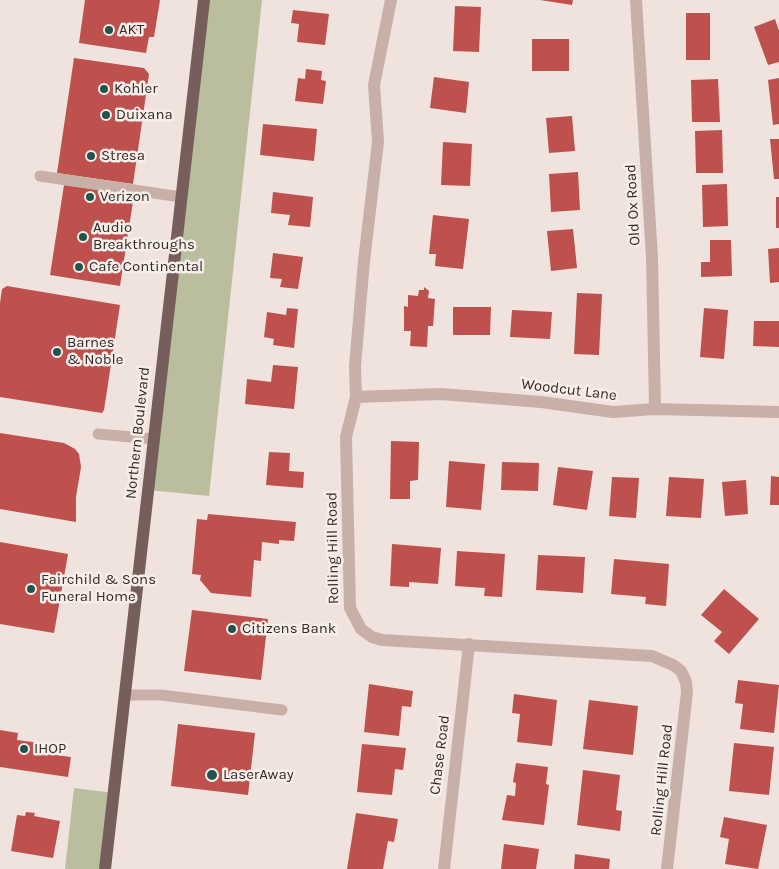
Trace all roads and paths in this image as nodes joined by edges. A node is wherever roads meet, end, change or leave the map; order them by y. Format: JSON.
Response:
{"nodes":[{"id":1,"x":204,"y":0,"type":"edge"},
{"id":2,"x":391,"y":0,"type":"edge"},
{"id":3,"x":636,"y":0,"type":"edge"},
{"id":4,"x":40,"y":176,"type":"dead end"},
{"id":5,"x":181,"y":197,"type":"junction"},
{"id":6,"x":356,"y":397,"type":"junction"},
{"id":7,"x":655,"y":409,"type":"junction"},
{"id":8,"x":779,"y":412,"type":"edge"},
{"id":9,"x":98,"y":434,"type":"dead end"},
{"id":10,"x":154,"y":439,"type":"junction"},
{"id":11,"x":470,"y":644,"type":"junction"},
{"id":12,"x":125,"y":695,"type":"junction"},
{"id":13,"x":282,"y":710,"type":"dead end"},
{"id":14,"x":105,"y":869,"type":"edge"},
{"id":15,"x":444,"y":869,"type":"edge"},
{"id":16,"x":668,"y":869,"type":"edge"}],
"edges":[{"from":1,"to":5,"type":"main road","name":"Northern Boulevard"},
{"from":2,"to":6,"type":"street","name":"Rolling Hill Road"},
{"from":3,"to":7,"type":"street","name":"Old Ox Road"},
{"from":4,"to":5,"type":"lane"},
{"from":5,"to":10,"type":"main road","name":"Northern Boulevard"},
{"from":6,"to":7,"type":"street","name":"Woodcut Lane"},
{"from":6,"to":11,"type":"street","name":"Rolling Hill Road"},
{"from":7,"to":8,"type":"street","name":"Woodcut Lane"},
{"from":9,"to":10,"type":"lane"},
{"from":10,"to":12,"type":"main road","name":"Northern Boulevard"},
{"from":11,"to":15,"type":"street","name":"Chase Road"},
{"from":11,"to":16,"type":"street","name":"Rolling Hill Road"},
{"from":12,"to":13,"type":"lane"},
{"from":12,"to":14,"type":"main road","name":"Northern Boulevard"}]}
